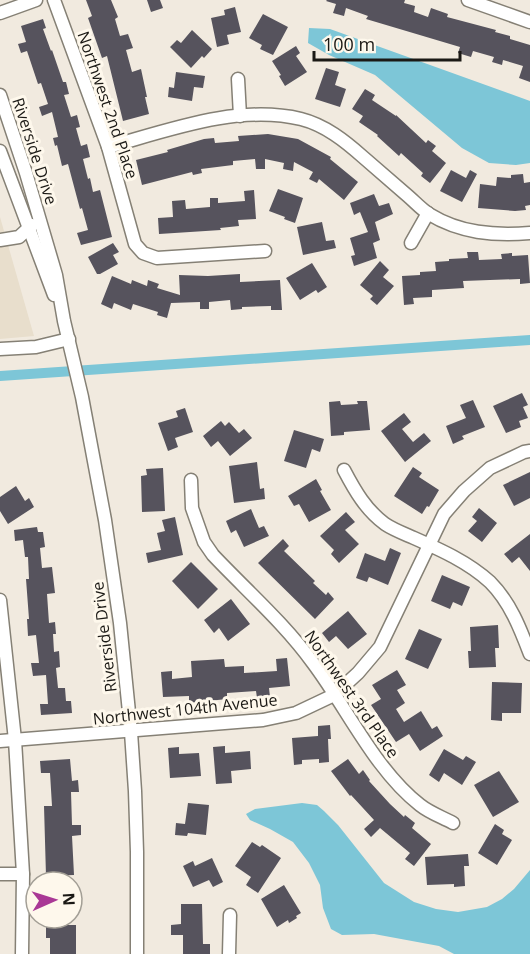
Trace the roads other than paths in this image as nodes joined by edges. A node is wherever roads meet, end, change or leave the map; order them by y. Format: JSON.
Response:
{"nodes":[{"id":1,"x":36,"y":0,"type":"edge"},
{"id":2,"x":54,"y":0,"type":"edge"},
{"id":3,"x":468,"y":0,"type":"edge"},
{"id":4,"x":0,"y":13,"type":"edge"},
{"id":5,"x":530,"y":22,"type":"edge"},
{"id":6,"x":238,"y":79,"type":"dead end"},
{"id":7,"x":0,"y":94,"type":"edge"},
{"id":8,"x":240,"y":116,"type":"junction"},
{"id":9,"x":108,"y":147,"type":"junction"},
{"id":10,"x":0,"y":151,"type":"edge"},
{"id":11,"x":428,"y":213,"type":"junction"},
{"id":12,"x":39,"y":217,"type":"junction"},
{"id":13,"x":29,"y":229,"type":"junction"},
{"id":14,"x":530,"y":233,"type":"edge"},
{"id":15,"x":0,"y":240,"type":"edge"},
{"id":16,"x":411,"y":243,"type":"dead end"},
{"id":17,"x":265,"y":251,"type":"dead end"},
{"id":18,"x":64,"y":321,"type":"junction"},
{"id":19,"x":70,"y":345,"type":"junction"},
{"id":20,"x":0,"y":349,"type":"edge"},
{"id":21,"x":530,"y":451,"type":"edge"},
{"id":22,"x":344,"y":470,"type":"dead end"},
{"id":23,"x":191,"y":480,"type":"dead end"},
{"id":24,"x":429,"y":545,"type":"junction"},
{"id":25,"x":0,"y":600,"type":"edge"},
{"id":26,"x":530,"y":654,"type":"edge"},
{"id":27,"x":334,"y":695,"type":"junction"},
{"id":28,"x":131,"y":732,"type":"junction"},
{"id":29,"x":15,"y":740,"type":"junction"},
{"id":30,"x":0,"y":741,"type":"edge"},
{"id":31,"x":453,"y":823,"type":"dead end"},
{"id":32,"x":0,"y":874,"type":"edge"},
{"id":33,"x":23,"y":874,"type":"junction"},
{"id":34,"x":230,"y":915,"type":"dead end"},
{"id":35,"x":22,"y":954,"type":"edge"},
{"id":36,"x":136,"y":954,"type":"edge"},
{"id":37,"x":229,"y":954,"type":"edge"}],
"edges":[{"from":1,"to":4,"type":"street"},
{"from":2,"to":9,"type":"street","name":"Northwest 2nd Place"},
{"from":3,"to":5,"type":"street"},
{"from":6,"to":8,"type":"street"},
{"from":7,"to":12,"type":"street","name":"Riverside Drive"},
{"from":8,"to":9,"type":"street"},
{"from":8,"to":11,"type":"street"},
{"from":9,"to":17,"type":"street","name":"Northwest 2nd Place"},
{"from":10,"to":13,"type":"street","name":"Riverside Drive"},
{"from":11,"to":14,"type":"street"},
{"from":11,"to":16,"type":"street"},
{"from":12,"to":13,"type":"street"},
{"from":12,"to":18,"type":"street","name":"Riverside Drive"},
{"from":13,"to":15,"type":"street"},
{"from":13,"to":18,"type":"street","name":"Riverside Drive"},
{"from":18,"to":19,"type":"street","name":"Riverside Drive"},
{"from":19,"to":20,"type":"street"},
{"from":19,"to":28,"type":"street","name":"Riverside Drive"},
{"from":21,"to":24,"type":"street","name":"Northwest 104th Avenue"},
{"from":22,"to":24,"type":"street"},
{"from":23,"to":27,"type":"street","name":"Northwest 3rd Place"},
{"from":24,"to":26,"type":"street"},
{"from":24,"to":27,"type":"street","name":"Northwest 104th Avenue"},
{"from":25,"to":29,"type":"street"},
{"from":27,"to":28,"type":"street","name":"Northwest 104th Avenue"},
{"from":27,"to":31,"type":"street","name":"Northwest 3rd Place"},
{"from":28,"to":29,"type":"street","name":"Northwest 104th Avenue"},
{"from":28,"to":36,"type":"street","name":"Riverside Drive"},
{"from":29,"to":30,"type":"street","name":"Northwest 104th Avenue"},
{"from":29,"to":33,"type":"street"},
{"from":32,"to":33,"type":"street"},
{"from":33,"to":35,"type":"street"},
{"from":34,"to":37,"type":"street"}]}
